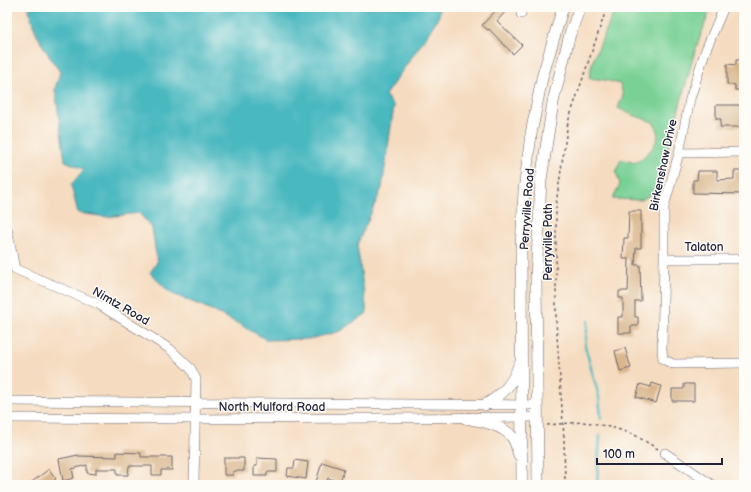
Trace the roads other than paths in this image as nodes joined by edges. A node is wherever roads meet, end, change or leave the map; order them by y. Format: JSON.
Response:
{"nodes":[{"id":1,"x":562,"y":7,"type":"edge"},
{"id":2,"x":580,"y":7,"type":"edge"},
{"id":3,"x":724,"y":7,"type":"edge"},
{"id":4,"x":744,"y":152,"type":"edge"},
{"id":5,"x":679,"y":153,"type":"junction"},
{"id":6,"x":7,"y":228,"type":"edge"},
{"id":7,"x":664,"y":259,"type":"junction"},
{"id":8,"x":744,"y":259,"type":"edge"},
{"id":9,"x":522,"y":356,"type":"junction"},
{"id":10,"x":744,"y":363,"type":"edge"},
{"id":11,"x":7,"y":401,"type":"edge"},
{"id":12,"x":196,"y":403,"type":"junction"},
{"id":13,"x":485,"y":405,"type":"junction"},
{"id":14,"x":522,"y":405,"type":"junction"},
{"id":15,"x":537,"y":405,"type":"junction"},
{"id":16,"x":522,"y":417,"type":"junction"},
{"id":17,"x":7,"y":418,"type":"edge"},
{"id":18,"x":465,"y":418,"type":"junction"},
{"id":19,"x":196,"y":419,"type":"junction"},
{"id":20,"x":537,"y":421,"type":"junction"},
{"id":21,"x":662,"y":451,"type":"road end"},
{"id":22,"x":522,"y":466,"type":"junction"},
{"id":23,"x":194,"y":485,"type":"edge"},
{"id":24,"x":522,"y":485,"type":"edge"},
{"id":25,"x":538,"y":485,"type":"edge"},
{"id":26,"x":712,"y":485,"type":"edge"}],
"edges":[{"from":1,"to":9,"type":"main road","name":"Perryville Road"},
{"from":2,"to":15,"type":"main road","name":"Perryville Road"},
{"from":3,"to":5,"type":"street","name":"Birkenshaw Drive"},
{"from":4,"to":5,"type":"street"},
{"from":5,"to":7,"type":"street","name":"Birkenshaw Drive"},
{"from":6,"to":12,"type":"street","name":"Nimtz Road"},
{"from":7,"to":8,"type":"street","name":"Talaton"},
{"from":7,"to":10,"type":"street","name":"Birkenshaw Drive"},
{"from":9,"to":13,"type":"main road"},
{"from":9,"to":14,"type":"main road","name":"Perryville Road"},
{"from":11,"to":12,"type":"street","name":"North Mulford Road"},
{"from":12,"to":13,"type":"street","name":"North Mulford Road"},
{"from":12,"to":19,"type":"street"},
{"from":13,"to":14,"type":"street","name":"North Mulford Road"},
{"from":14,"to":15,"type":"street","name":"North Mulford Road"},
{"from":14,"to":16,"type":"main road","name":"Perryville Road"},
{"from":15,"to":20,"type":"main road","name":"Perryville Road"},
{"from":16,"to":18,"type":"street","name":"North Mulford Road"},
{"from":16,"to":20,"type":"street","name":"North Mulford Road"},
{"from":16,"to":22,"type":"main road","name":"Perryville Road"},
{"from":17,"to":19,"type":"street","name":"North Mulford Road"},
{"from":18,"to":19,"type":"street","name":"North Mulford Road"},
{"from":18,"to":22,"type":"main road"},
{"from":19,"to":23,"type":"street"},
{"from":20,"to":25,"type":"main road","name":"Perryville Road"},
{"from":21,"to":26,"type":"street"},
{"from":22,"to":24,"type":"main road","name":"Perryville Road"}]}
